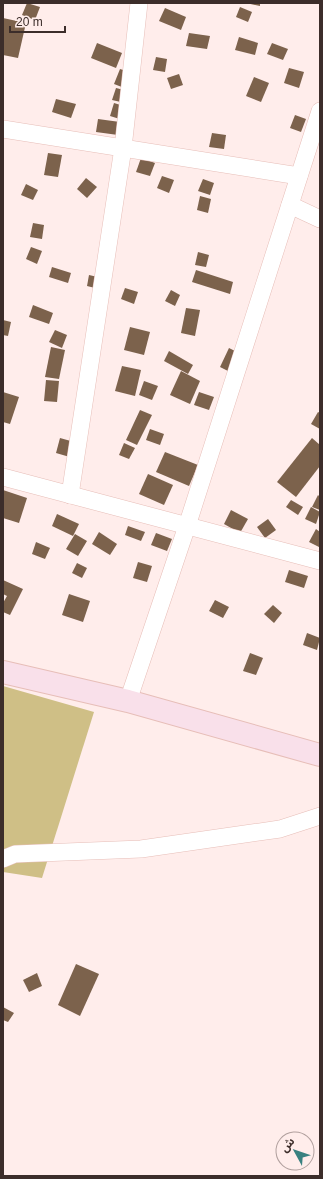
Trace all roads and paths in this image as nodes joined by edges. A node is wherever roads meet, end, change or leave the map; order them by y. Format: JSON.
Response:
{"nodes":[{"id":1,"x":139,"y":3,"type":"edge"},
{"id":2,"x":320,"y":111,"type":"edge"},
{"id":3,"x":3,"y":129,"type":"edge"},
{"id":4,"x":123,"y":148,"type":"junction"},
{"id":5,"x":299,"y":176,"type":"junction"},
{"id":6,"x":290,"y":206,"type":"junction"},
{"id":7,"x":320,"y":219,"type":"edge"},
{"id":8,"x":3,"y":477,"type":"edge"},
{"id":9,"x":70,"y":495,"type":"junction"},
{"id":10,"x":187,"y":526,"type":"junction"},
{"id":11,"x":320,"y":561,"type":"edge"},
{"id":12,"x":3,"y":672,"type":"edge"},
{"id":13,"x":128,"y":701,"type":"junction"},
{"id":14,"x":320,"y":755,"type":"edge"},
{"id":15,"x":320,"y":816,"type":"edge"},
{"id":16,"x":3,"y":859,"type":"edge"}],
"edges":[{"from":1,"to":4,"type":"street"},
{"from":2,"to":5,"type":"street"},
{"from":3,"to":4,"type":"street"},
{"from":4,"to":5,"type":"street"},
{"from":4,"to":9,"type":"street"},
{"from":5,"to":6,"type":"street"},
{"from":6,"to":7,"type":"street"},
{"from":6,"to":10,"type":"street"},
{"from":8,"to":9,"type":"street"},
{"from":9,"to":10,"type":"street"},
{"from":10,"to":11,"type":"street"},
{"from":10,"to":13,"type":"street"},
{"from":12,"to":13,"type":"main road"},
{"from":13,"to":14,"type":"main road"},
{"from":15,"to":16,"type":"street"}]}
